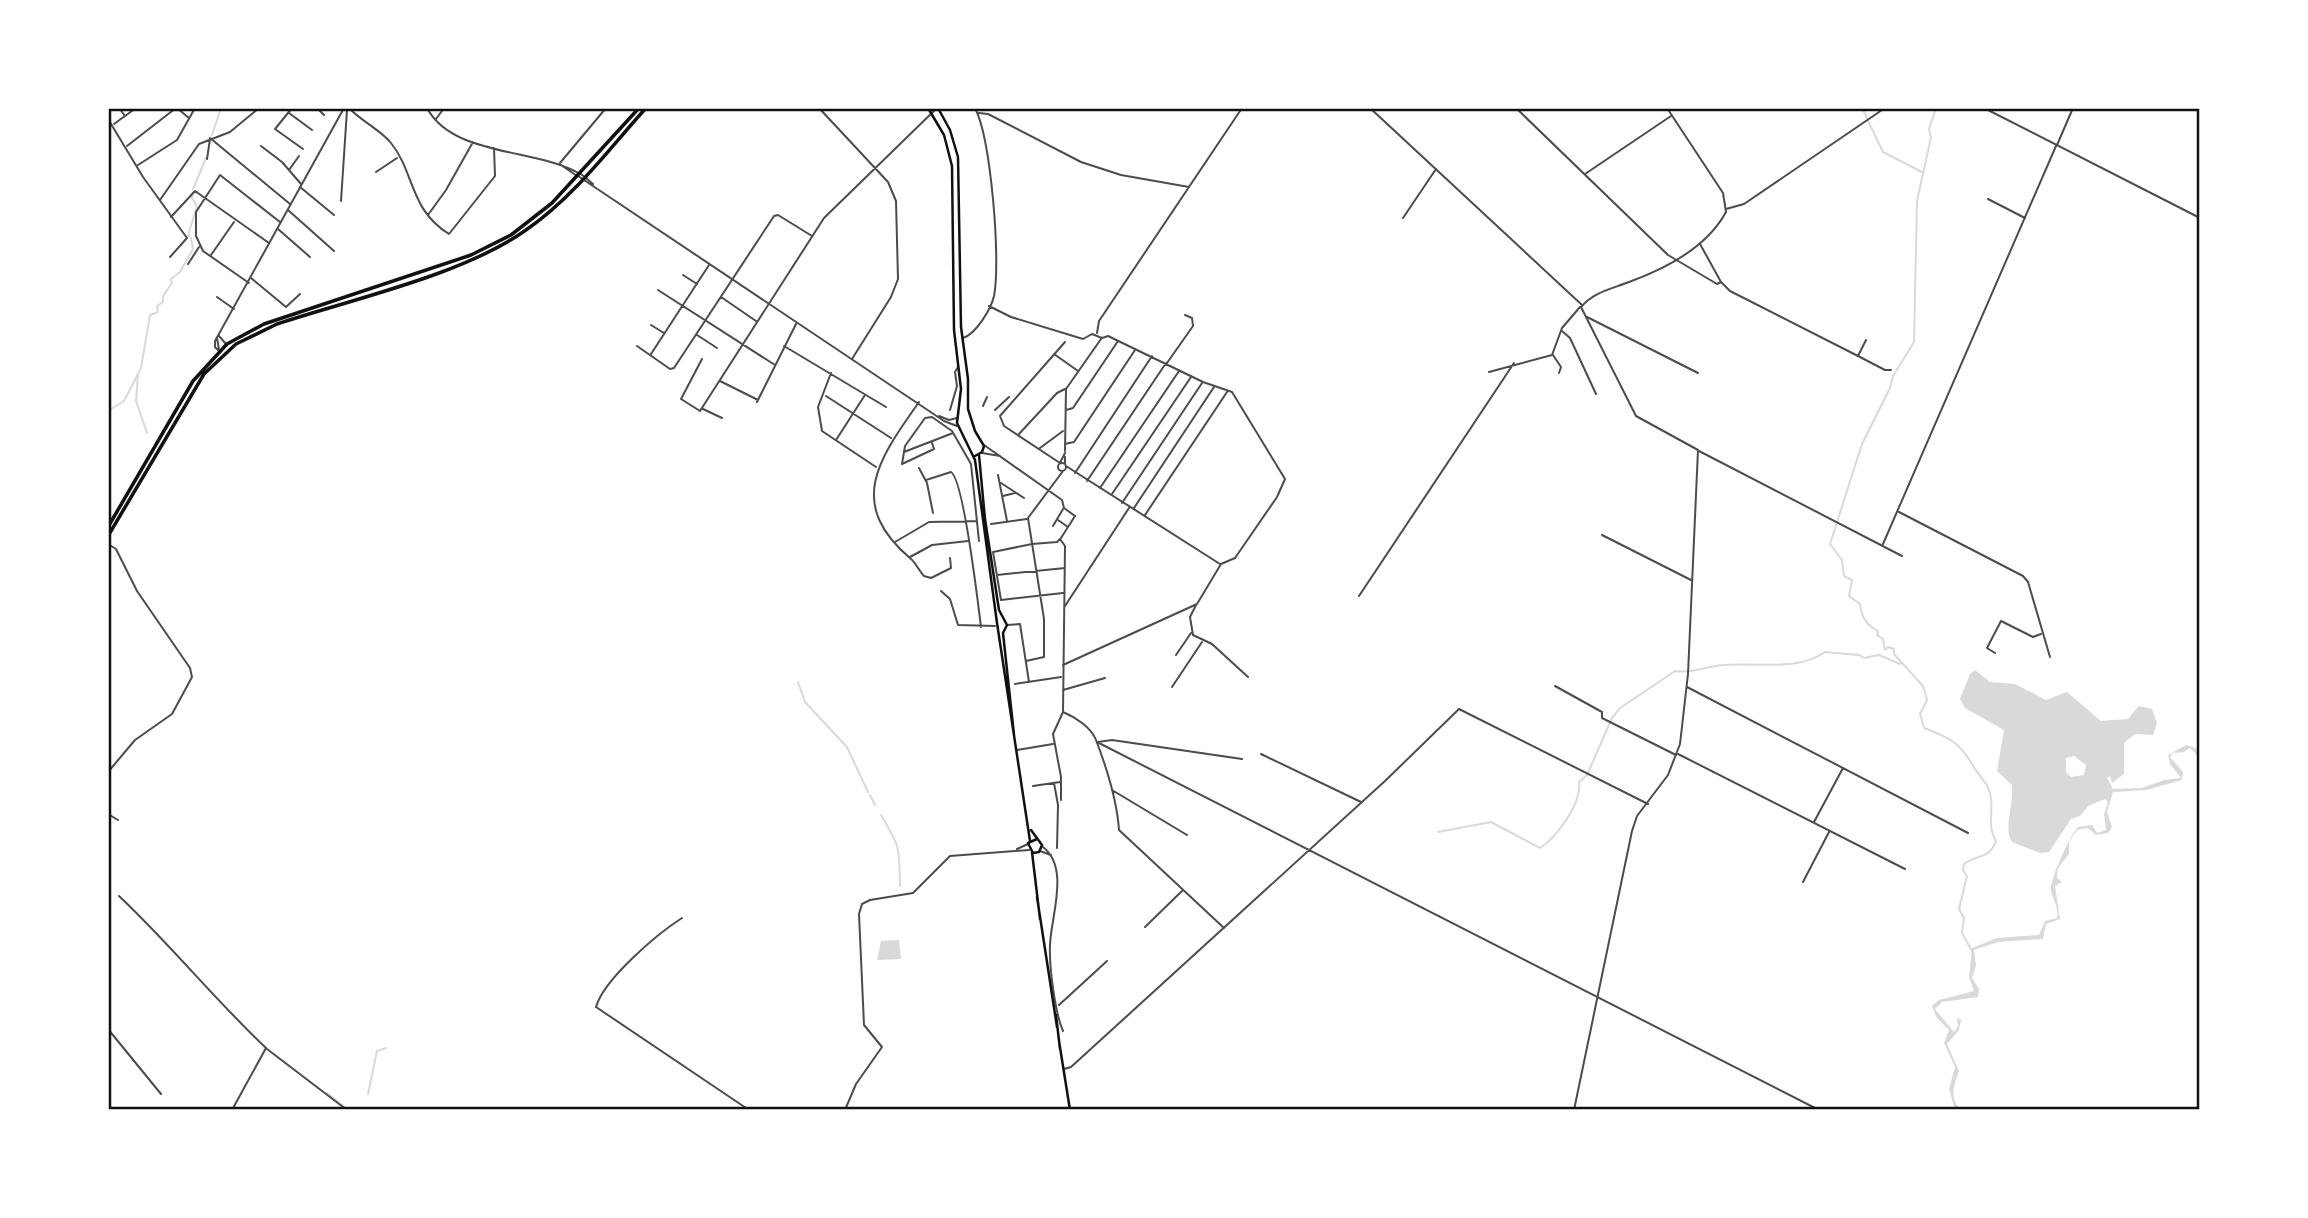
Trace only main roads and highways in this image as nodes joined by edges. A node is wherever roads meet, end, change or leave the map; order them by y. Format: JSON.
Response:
{"nodes":[{"id":1,"x":639,"y":108,"type":"edge"},
{"id":2,"x":646,"y":108,"type":"edge"},
{"id":3,"x":928,"y":108,"type":"edge"},
{"id":4,"x":938,"y":108,"type":"edge"},
{"id":5,"x":581,"y":177,"type":"junction"},
{"id":6,"x":221,"y":353,"type":"junction"},
{"id":7,"x":969,"y":413,"type":"junction"},
{"id":8,"x":959,"y":415,"type":"junction"},
{"id":9,"x":980,"y":454,"type":"junction"},
{"id":10,"x":972,"y":455,"type":"junction"},
{"id":11,"x":108,"y":527,"type":"edge"},
{"id":12,"x":108,"y":536,"type":"edge"},
{"id":13,"x":1006,"y":623,"type":"junction"},
{"id":14,"x":996,"y":626,"type":"junction"},
{"id":15,"x":1004,"y":631,"type":"junction"},
{"id":16,"x":1014,"y":735,"type":"junction"},
{"id":17,"x":1029,"y":827,"type":"junction"},
{"id":18,"x":1037,"y":839,"type":"junction"},
{"id":19,"x":1029,"y":842,"type":"junction"},
{"id":20,"x":1030,"y":851,"type":"junction"},
{"id":21,"x":1039,"y":852,"type":"junction"},
{"id":22,"x":1034,"y":868,"type":"junction"},
{"id":23,"x":1070,"y":1110,"type":"edge"}],
"edges":[{"from":1,"to":5,"type":"main road"},
{"from":2,"to":5,"type":"main road"},
{"from":3,"to":8,"type":"main road"},
{"from":4,"to":7,"type":"main road"},
{"from":5,"to":6,"type":"main road"},
{"from":5,"to":6,"type":"main road"},
{"from":6,"to":11,"type":"main road"},
{"from":6,"to":12,"type":"main road"},
{"from":7,"to":8,"type":"main road"},
{"from":7,"to":9,"type":"main road"},
{"from":8,"to":10,"type":"main road"},
{"from":9,"to":10,"type":"main road"},
{"from":9,"to":13,"type":"main road"},
{"from":10,"to":14,"type":"main road"},
{"from":13,"to":14,"type":"main road"},
{"from":13,"to":15,"type":"main road"},
{"from":14,"to":15,"type":"main road"},
{"from":14,"to":16,"type":"main road"},
{"from":15,"to":16,"type":"main road"},
{"from":16,"to":17,"type":"main road"},
{"from":17,"to":18,"type":"main road"},
{"from":17,"to":19,"type":"main road"},
{"from":18,"to":19,"type":"main road"},
{"from":18,"to":21,"type":"main road"},
{"from":19,"to":20,"type":"main road"},
{"from":20,"to":21,"type":"main road"},
{"from":20,"to":22,"type":"main road"},
{"from":21,"to":22,"type":"main road"},
{"from":22,"to":23,"type":"main road"}]}
